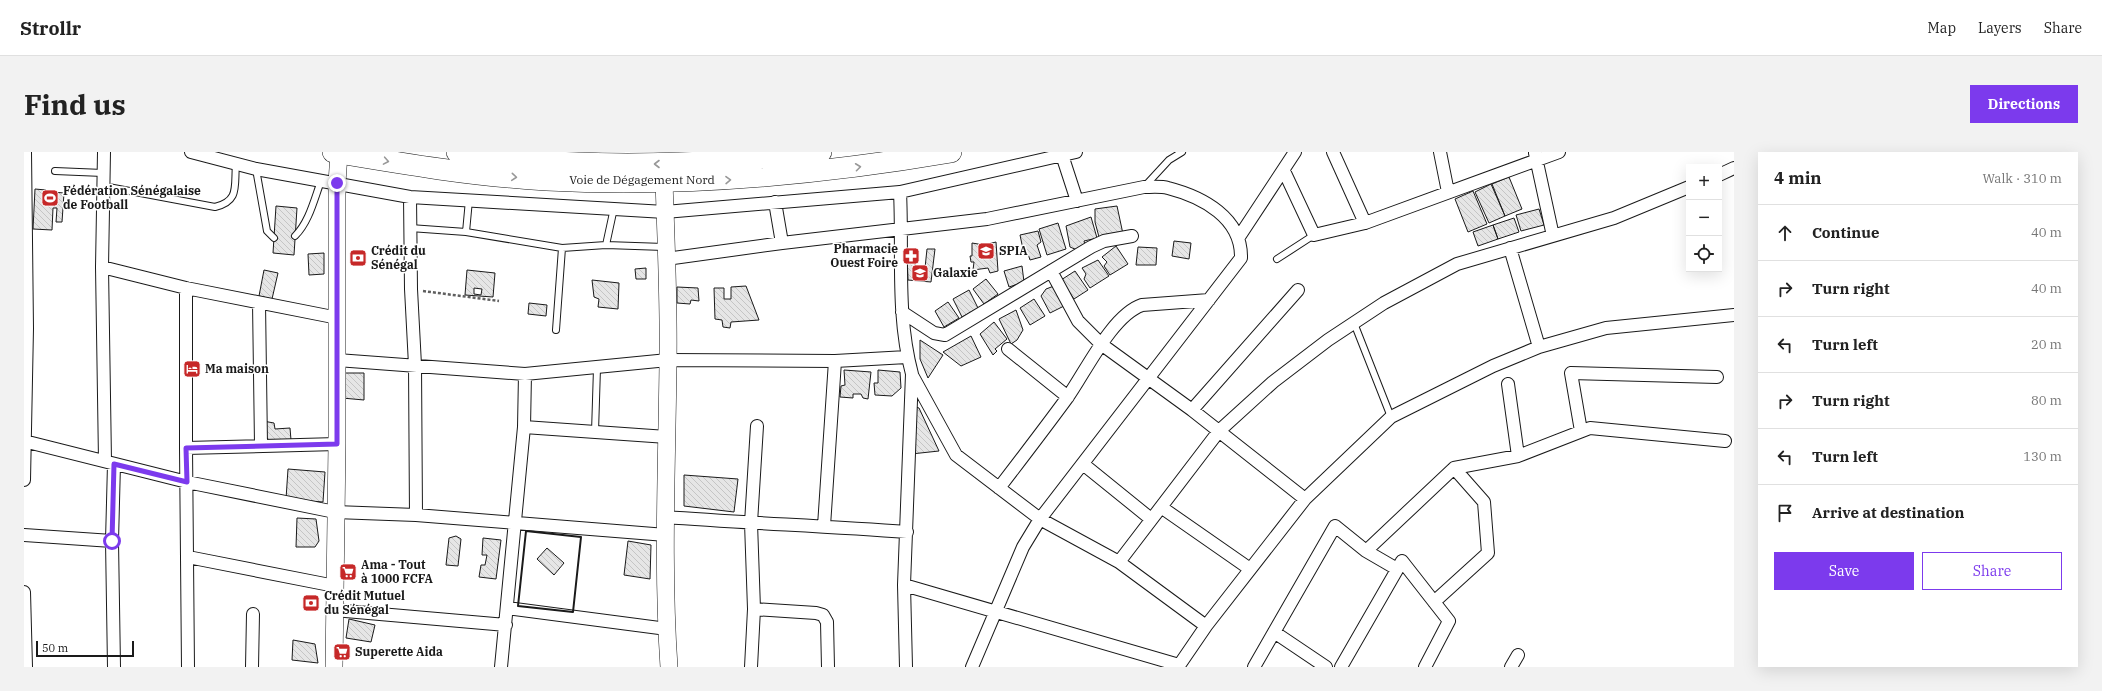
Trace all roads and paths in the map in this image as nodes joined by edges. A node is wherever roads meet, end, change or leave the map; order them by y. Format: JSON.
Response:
{"nodes":[{"id":1,"x":25,"y":152,"type":"edge"},
{"id":2,"x":104,"y":152,"type":"edge"},
{"id":3,"x":191,"y":152,"type":"edge"},
{"id":4,"x":336,"y":152,"type":"edge"},
{"id":5,"x":457,"y":152,"type":"edge"},
{"id":6,"x":822,"y":152,"type":"edge"},
{"id":7,"x":951,"y":152,"type":"edge"},
{"id":8,"x":1076,"y":152,"type":"edge"},
{"id":9,"x":1182,"y":152,"type":"edge"},
{"id":10,"x":1295,"y":152,"type":"edge"},
{"id":11,"x":1333,"y":152,"type":"edge"},
{"id":12,"x":1440,"y":152,"type":"edge"},
{"id":13,"x":1559,"y":152,"type":"edge"},
{"id":14,"x":1062,"y":155,"type":"junction"},
{"id":15,"x":1536,"y":156,"type":"edge"},
{"id":16,"x":681,"y":158,"type":"edge"},
{"id":17,"x":236,"y":164,"type":"junction"},
{"id":18,"x":1734,"y":168,"type":"edge"},
{"id":19,"x":256,"y":169,"type":"junction"},
{"id":20,"x":55,"y":171,"type":"dead end"},
{"id":21,"x":1284,"y":171,"type":"junction"},
{"id":22,"x":103,"y":173,"type":"junction"},
{"id":23,"x":1722,"y":174,"type":"edge"},
{"id":24,"x":664,"y":180,"type":"junction"},
{"id":25,"x":329,"y":182,"type":"junction"},
{"id":26,"x":103,"y":186,"type":"junction"},
{"id":27,"x":1144,"y":187,"type":"junction"},
{"id":28,"x":1686,"y":188,"type":"edge"},
{"id":29,"x":900,"y":192,"type":"junction"},
{"id":30,"x":1448,"y":192,"type":"junction"},
{"id":31,"x":410,"y":197,"type":"junction"},
{"id":32,"x":469,"y":200,"type":"junction"},
{"id":33,"x":1077,"y":201,"type":"junction"},
{"id":34,"x":775,"y":202,"type":"junction"},
{"id":35,"x":614,"y":208,"type":"junction"},
{"id":36,"x":665,"y":212,"type":"junction"},
{"id":37,"x":1366,"y":223,"type":"junction"},
{"id":38,"x":410,"y":228,"type":"junction"},
{"id":39,"x":902,"y":229,"type":"junction"},
{"id":40,"x":466,"y":232,"type":"junction"},
{"id":41,"x":1314,"y":235,"type":"junction"},
{"id":42,"x":295,"y":236,"type":"dead end"},
{"id":43,"x":1132,"y":236,"type":"dead end"},
{"id":44,"x":1553,"y":236,"type":"junction"},
{"id":45,"x":1239,"y":237,"type":"junction"},
{"id":46,"x":274,"y":238,"type":"dead end"},
{"id":47,"x":782,"y":243,"type":"junction"},
{"id":48,"x":606,"y":245,"type":"junction"},
{"id":49,"x":562,"y":248,"type":"junction"},
{"id":50,"x":1510,"y":248,"type":"junction"},
{"id":51,"x":666,"y":253,"type":"junction"},
{"id":52,"x":1277,"y":259,"type":"dead end"},
{"id":53,"x":102,"y":267,"type":"junction"},
{"id":54,"x":1051,"y":271,"type":"junction"},
{"id":55,"x":186,"y":288,"type":"junction"},
{"id":56,"x":411,"y":289,"type":"junction"},
{"id":57,"x":1298,"y":290,"type":"dead end"},
{"id":58,"x":1209,"y":300,"type":"junction"},
{"id":59,"x":499,"y":302,"type":"dead end"},
{"id":60,"x":259,"y":303,"type":"junction"},
{"id":61,"x":902,"y":312,"type":"junction"},
{"id":62,"x":1734,"y":315,"type":"edge"},
{"id":63,"x":338,"y":318,"type":"junction"},
{"id":64,"x":1354,"y":323,"type":"junction"},
{"id":65,"x":556,"y":330,"type":"dead end"},
{"id":66,"x":1101,"y":344,"type":"junction"},
{"id":67,"x":1539,"y":347,"type":"junction"},
{"id":68,"x":1008,"y":349,"type":"dead end"},
{"id":69,"x":907,"y":357,"type":"junction"},
{"id":70,"x":337,"y":360,"type":"junction"},
{"id":71,"x":668,"y":360,"type":"junction"},
{"id":72,"x":835,"y":361,"type":"junction"},
{"id":73,"x":415,"y":365,"type":"junction"},
{"id":74,"x":597,"y":368,"type":"junction"},
{"id":75,"x":525,"y":374,"type":"junction"},
{"id":76,"x":912,"y":374,"type":"junction"},
{"id":77,"x":1717,"y":377,"type":"dead end"},
{"id":78,"x":1148,"y":379,"type":"junction"},
{"id":79,"x":1508,"y":384,"type":"dead end"},
{"id":80,"x":1068,"y":397,"type":"junction"},
{"id":81,"x":1192,"y":410,"type":"junction"},
{"id":82,"x":1391,"y":417,"type":"junction"},
{"id":83,"x":757,"y":426,"type":"dead end"},
{"id":84,"x":524,"y":427,"type":"junction"},
{"id":85,"x":1218,"y":431,"type":"junction"},
{"id":86,"x":1581,"y":431,"type":"junction"},
{"id":87,"x":595,"y":432,"type":"junction"},
{"id":88,"x":667,"y":437,"type":"junction"},
{"id":89,"x":1725,"y":440,"type":"dead end"},
{"id":90,"x":24,"y":441,"type":"edge"},
{"id":91,"x":337,"y":444,"type":"junction"},
{"id":92,"x":261,"y":445,"type":"junction"},
{"id":93,"x":186,"y":448,"type":"junction"},
{"id":94,"x":1518,"y":456,"type":"junction"},
{"id":95,"x":110,"y":463,"type":"junction"},
{"id":96,"x":1082,"y":464,"type":"junction"},
{"id":97,"x":1454,"y":468,"type":"junction"},
{"id":98,"x":24,"y":480,"type":"edge"},
{"id":99,"x":187,"y":482,"type":"junction"},
{"id":100,"x":999,"y":488,"type":"junction"},
{"id":101,"x":1305,"y":499,"type":"junction"},
{"id":102,"x":1161,"y":507,"type":"junction"},
{"id":103,"x":335,"y":512,"type":"junction"},
{"id":104,"x":416,"y":515,"type":"junction"},
{"id":105,"x":665,"y":517,"type":"junction"},
{"id":106,"x":1152,"y":519,"type":"junction"},
{"id":107,"x":1040,"y":520,"type":"junction"},
{"id":108,"x":514,"y":523,"type":"junction"},
{"id":109,"x":751,"y":523,"type":"junction"},
{"id":110,"x":824,"y":526,"type":"junction"},
{"id":111,"x":907,"y":532,"type":"junction"},
{"id":112,"x":666,"y":535,"type":"junction"},
{"id":113,"x":24,"y":536,"type":"edge"},
{"id":114,"x":112,"y":541,"type":"junction"},
{"id":115,"x":1366,"y":551,"type":"junction"},
{"id":116,"x":188,"y":557,"type":"junction"},
{"id":117,"x":1119,"y":562,"type":"junction"},
{"id":118,"x":1250,"y":569,"type":"junction"},
{"id":119,"x":1397,"y":569,"type":"junction"},
{"id":120,"x":904,"y":585,"type":"junction"},
{"id":121,"x":336,"y":586,"type":"junction"},
{"id":122,"x":24,"y":592,"type":"edge"},
{"id":123,"x":1434,"y":602,"type":"junction"},
{"id":124,"x":507,"y":608,"type":"junction"},
{"id":125,"x":754,"y":609,"type":"junction"},
{"id":126,"x":334,"y":610,"type":"junction"},
{"id":127,"x":998,"y":610,"type":"junction"},
{"id":128,"x":253,"y":614,"type":"dead end"},
{"id":129,"x":506,"y":625,"type":"junction"},
{"id":130,"x":1206,"y":626,"type":"junction"},
{"id":131,"x":667,"y":629,"type":"junction"},
{"id":132,"x":1274,"y":632,"type":"junction"},
{"id":133,"x":1518,"y":655,"type":"dead end"},
{"id":134,"x":1179,"y":666,"type":"edge"},
{"id":135,"x":26,"y":667,"type":"edge"},
{"id":136,"x":114,"y":667,"type":"edge"},
{"id":137,"x":188,"y":667,"type":"edge"},
{"id":138,"x":252,"y":667,"type":"edge"},
{"id":139,"x":334,"y":667,"type":"edge"},
{"id":140,"x":501,"y":667,"type":"edge"},
{"id":141,"x":669,"y":667,"type":"edge"},
{"id":142,"x":751,"y":667,"type":"edge"},
{"id":143,"x":828,"y":667,"type":"edge"},
{"id":144,"x":906,"y":667,"type":"edge"},
{"id":145,"x":972,"y":667,"type":"edge"},
{"id":146,"x":1254,"y":667,"type":"edge"},
{"id":147,"x":1326,"y":667,"type":"edge"},
{"id":148,"x":1340,"y":667,"type":"edge"},
{"id":149,"x":1425,"y":667,"type":"edge"},
{"id":150,"x":1511,"y":667,"type":"edge"}],
"edges":[{"from":1,"to":90,"type":"street"},
{"from":2,"to":22,"type":"street"},
{"from":3,"to":17,"type":"street"},
{"from":4,"to":24,"type":"highway","name":"Voie de Dégagement Nord","one_way":true},
{"from":4,"to":25,"type":"street"},
{"from":16,"to":5,"type":"highway","name":"Voie de Dégagement Nord","one_way":true},
{"from":6,"to":16,"type":"highway","name":"Voie de Dégagement Nord"},
{"from":24,"to":7,"type":"highway","name":"Voie de Dégagement Nord","one_way":true},
{"from":8,"to":14,"type":"street"},
{"from":9,"to":27,"type":"lane"},
{"from":10,"to":21,"type":"street"},
{"from":11,"to":37,"type":"street"},
{"from":12,"to":30,"type":"street"},
{"from":13,"to":15,"type":"street"},
{"from":14,"to":29,"type":"street"},
{"from":14,"to":33,"type":"street"},
{"from":15,"to":30,"type":"street"},
{"from":15,"to":44,"type":"street"},
{"from":17,"to":19,"type":"street"},
{"from":17,"to":26,"type":"lane"},
{"from":18,"to":23,"type":"street"},
{"from":19,"to":25,"type":"street"},
{"from":19,"to":46,"type":"lane"},
{"from":20,"to":22,"type":"lane"},
{"from":21,"to":41,"type":"street"},
{"from":21,"to":45,"type":"street"},
{"from":22,"to":26,"type":"street"},
{"from":24,"to":36,"type":"street"},
{"from":25,"to":31,"type":"street"},
{"from":25,"to":42,"type":"lane"},
{"from":25,"to":63,"type":"street"},
{"from":26,"to":53,"type":"street"},
{"from":27,"to":33,"type":"street"},
{"from":27,"to":45,"type":"street"},
{"from":28,"to":44,"type":"street"},
{"from":29,"to":34,"type":"street"},
{"from":29,"to":39,"type":"street"},
{"from":30,"to":37,"type":"street"},
{"from":31,"to":32,"type":"street"},
{"from":31,"to":38,"type":"street"},
{"from":32,"to":35,"type":"street"},
{"from":32,"to":40,"type":"lane"},
{"from":33,"to":39,"type":"street"},
{"from":34,"to":36,"type":"street"},
{"from":34,"to":47,"type":"street"},
{"from":35,"to":36,"type":"street"},
{"from":35,"to":48,"type":"lane"},
{"from":36,"to":51,"type":"street"},
{"from":37,"to":41,"type":"street"},
{"from":38,"to":40,"type":"lane"},
{"from":38,"to":56,"type":"street"},
{"from":39,"to":47,"type":"street"},
{"from":39,"to":61,"type":"street"},
{"from":40,"to":49,"type":"lane"},
{"from":41,"to":52,"type":"lane"},
{"from":43,"to":54,"type":"street"},
{"from":44,"to":50,"type":"street"},
{"from":45,"to":58,"type":"street"},
{"from":47,"to":51,"type":"street"},
{"from":48,"to":49,"type":"lane"},
{"from":48,"to":51,"type":"lane"},
{"from":49,"to":65,"type":"lane"},
{"from":50,"to":64,"type":"street"},
{"from":50,"to":67,"type":"street"},
{"from":51,"to":71,"type":"street"},
{"from":53,"to":55,"type":"street"},
{"from":53,"to":95,"type":"street"},
{"from":54,"to":61,"type":"street"},
{"from":54,"to":66,"type":"street"},
{"from":55,"to":60,"type":"street"},
{"from":55,"to":93,"type":"street"},
{"from":56,"to":59,"type":"path"},
{"from":56,"to":73,"type":"street"},
{"from":57,"to":81,"type":"street"},
{"from":58,"to":66,"type":"street"},
{"from":58,"to":78,"type":"street"},
{"from":60,"to":63,"type":"street"},
{"from":60,"to":92,"type":"street"},
{"from":61,"to":69,"type":"street"},
{"from":62,"to":67,"type":"street"},
{"from":63,"to":70,"type":"street"},
{"from":64,"to":82,"type":"lane"},
{"from":64,"to":85,"type":"street"},
{"from":66,"to":78,"type":"street"},
{"from":66,"to":80,"type":"street"},
{"from":67,"to":82,"type":"street"},
{"from":68,"to":80,"type":"street"},
{"from":69,"to":72,"type":"street"},
{"from":69,"to":76,"type":"street"},
{"from":70,"to":73,"type":"street"},
{"from":70,"to":91,"type":"street"},
{"from":71,"to":72,"type":"street"},
{"from":71,"to":74,"type":"street"},
{"from":71,"to":88,"type":"street"},
{"from":72,"to":110,"type":"street"},
{"from":73,"to":75,"type":"street"},
{"from":73,"to":104,"type":"street"},
{"from":74,"to":75,"type":"street"},
{"from":74,"to":87,"type":"lane"},
{"from":75,"to":84,"type":"street"},
{"from":76,"to":100,"type":"street"},
{"from":76,"to":111,"type":"street"},
{"from":77,"to":86,"type":"street"},
{"from":78,"to":81,"type":"street"},
{"from":78,"to":96,"type":"street"},
{"from":79,"to":94,"type":"street"},
{"from":80,"to":100,"type":"street"},
{"from":81,"to":85,"type":"street"},
{"from":82,"to":101,"type":"street"},
{"from":83,"to":109,"type":"street"},
{"from":84,"to":87,"type":"street"},
{"from":84,"to":108,"type":"street"},
{"from":85,"to":101,"type":"street"},
{"from":85,"to":102,"type":"street"},
{"from":86,"to":89,"type":"street"},
{"from":86,"to":94,"type":"street"},
{"from":87,"to":88,"type":"street"},
{"from":88,"to":105,"type":"street"},
{"from":90,"to":95,"type":"street"},
{"from":90,"to":98,"type":"street"},
{"from":91,"to":92,"type":"street"},
{"from":91,"to":103,"type":"street"},
{"from":92,"to":93,"type":"street"},
{"from":93,"to":99,"type":"street"},
{"from":94,"to":97,"type":"street"},
{"from":95,"to":99,"type":"street"},
{"from":95,"to":114,"type":"street"},
{"from":96,"to":106,"type":"street"},
{"from":96,"to":107,"type":"street"},
{"from":97,"to":115,"type":"street"},
{"from":97,"to":123,"type":"street"},
{"from":99,"to":103,"type":"street"},
{"from":99,"to":116,"type":"street"},
{"from":100,"to":107,"type":"street"},
{"from":101,"to":118,"type":"street"},
{"from":102,"to":106,"type":"street"},
{"from":102,"to":118,"type":"street"},
{"from":103,"to":104,"type":"street"},
{"from":103,"to":121,"type":"street"},
{"from":104,"to":108,"type":"street"},
{"from":105,"to":109,"type":"street"},
{"from":105,"to":112,"type":"street"},
{"from":106,"to":117,"type":"street"},
{"from":107,"to":117,"type":"street"},
{"from":107,"to":127,"type":"street"},
{"from":108,"to":112,"type":"street"},
{"from":108,"to":124,"type":"street"},
{"from":109,"to":110,"type":"street"},
{"from":109,"to":125,"type":"street"},
{"from":110,"to":111,"type":"street"},
{"from":111,"to":120,"type":"street"},
{"from":112,"to":131,"type":"street"},
{"from":113,"to":114,"type":"street"},
{"from":114,"to":136,"type":"street"},
{"from":115,"to":119,"type":"street"},
{"from":115,"to":132,"type":"street"},
{"from":116,"to":121,"type":"street"},
{"from":116,"to":137,"type":"street"},
{"from":117,"to":130,"type":"street"},
{"from":118,"to":130,"type":"street"},
{"from":119,"to":123,"type":"street"},
{"from":119,"to":148,"type":"street"},
{"from":120,"to":127,"type":"street"},
{"from":120,"to":144,"type":"street"},
{"from":121,"to":126,"type":"street"},
{"from":122,"to":135,"type":"street"},
{"from":123,"to":149,"type":"street"},
{"from":124,"to":129,"type":"street"},
{"from":124,"to":131,"type":"street"},
{"from":125,"to":142,"type":"street"},
{"from":125,"to":143,"type":"street"},
{"from":126,"to":129,"type":"street"},
{"from":126,"to":139,"type":"street"},
{"from":127,"to":134,"type":"street"},
{"from":127,"to":145,"type":"street"},
{"from":128,"to":138,"type":"street"},
{"from":129,"to":140,"type":"street"},
{"from":130,"to":134,"type":"street"},
{"from":131,"to":141,"type":"street"},
{"from":132,"to":146,"type":"street"},
{"from":132,"to":147,"type":"street"},
{"from":133,"to":150,"type":"street"}]}
